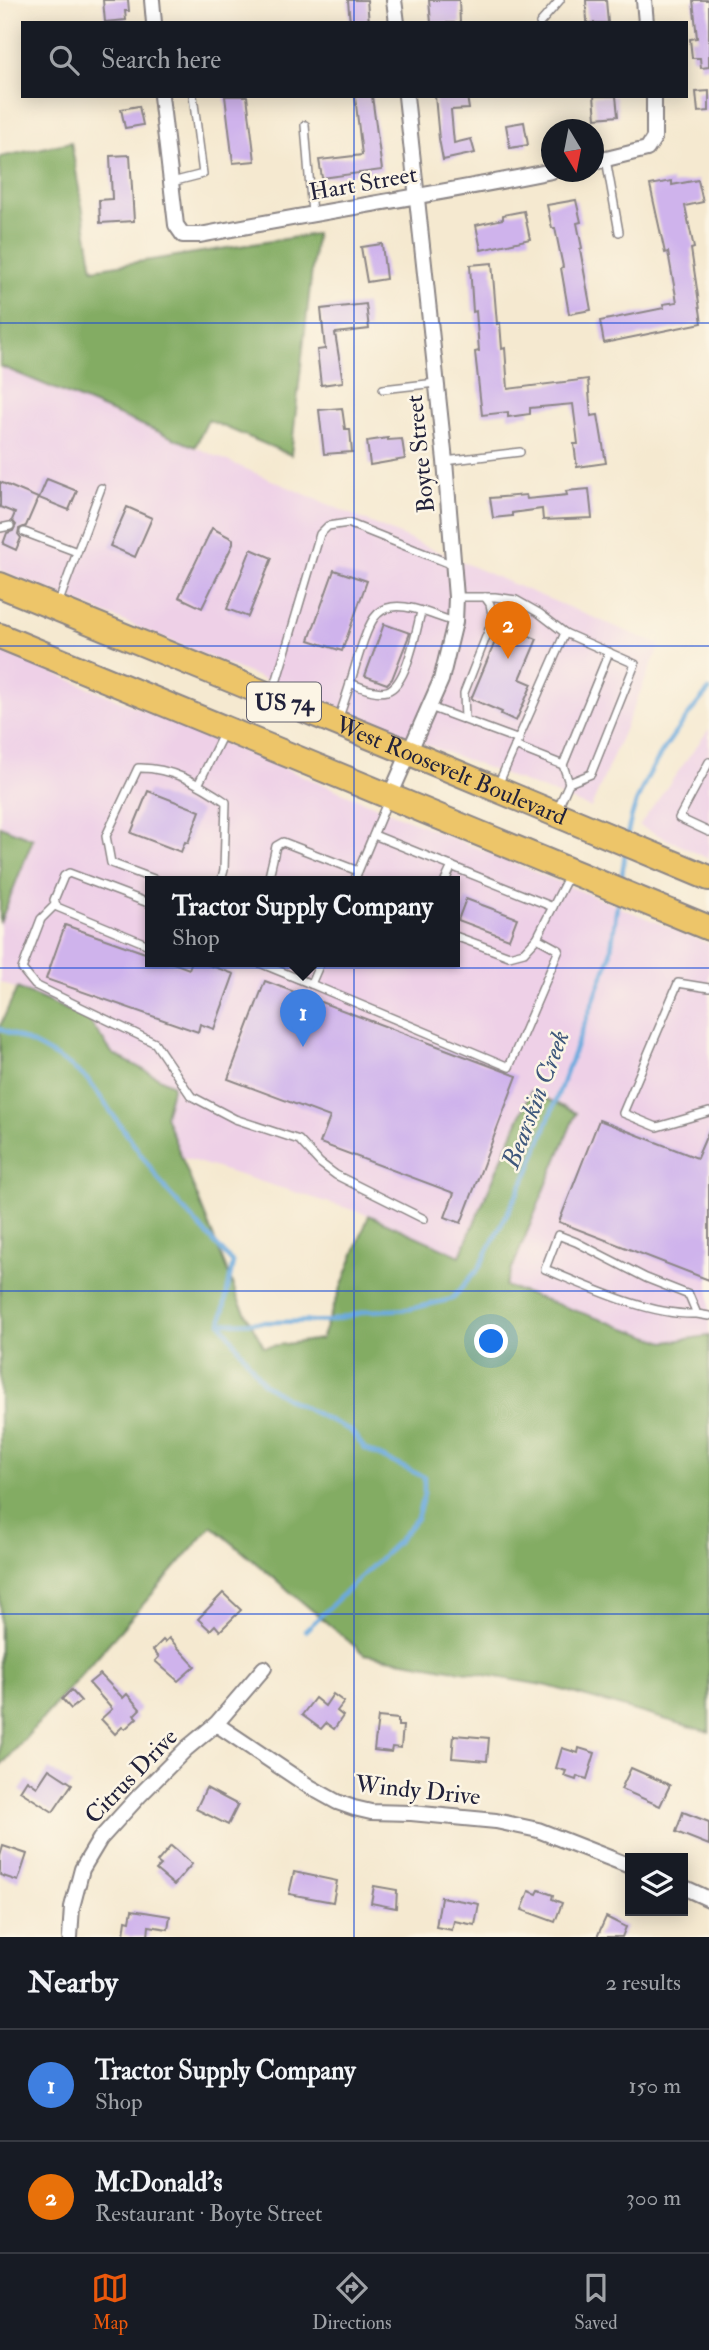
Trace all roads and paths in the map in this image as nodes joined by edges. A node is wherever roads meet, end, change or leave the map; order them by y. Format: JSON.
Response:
{"nodes":[{"id":1,"x":152,"y":0,"type":"edge"},
{"id":2,"x":394,"y":0,"type":"edge"},
{"id":3,"x":560,"y":0,"type":"edge"},
{"id":4,"x":644,"y":0,"type":"edge"},
{"id":5,"x":154,"y":21,"type":"edge"},
{"id":6,"x":397,"y":21,"type":"edge"},
{"id":7,"x":542,"y":21,"type":"edge"},
{"id":8,"x":646,"y":21,"type":"edge"},
{"id":9,"x":161,"y":98,"type":"edge"},
{"id":10,"x":194,"y":98,"type":"edge"},
{"id":11,"x":406,"y":98,"type":"edge"},
{"id":12,"x":654,"y":98,"type":"edge"},
{"id":13,"x":305,"y":125,"type":"dead end"},
{"id":14,"x":604,"y":159,"type":"edge"},
{"id":15,"x":541,"y":173,"type":"edge"},
{"id":16,"x":604,"y":175,"type":"edge"},
{"id":17,"x":171,"y":182,"type":"junction"},
{"id":18,"x":416,"y":197,"type":"junction"},
{"id":19,"x":312,"y":215,"type":"junction"},
{"id":20,"x":619,"y":232,"type":"dead end"},
{"id":21,"x":436,"y":383,"type":"junction"},
{"id":22,"x":383,"y":389,"type":"dead end"},
{"id":23,"x":520,"y":453,"type":"dead end"},
{"id":24,"x":445,"y":461,"type":"junction"},
{"id":25,"x":101,"y":488,"type":"dead end"},
{"id":26,"x":10,"y":526,"type":"dead end"},
{"id":27,"x":0,"y":528,"type":"edge"},
{"id":28,"x":24,"y":532,"type":"dead end"},
{"id":29,"x":77,"y":552,"type":"junction"},
{"id":30,"x":453,"y":565,"type":"junction"},
{"id":31,"x":0,"y":585,"type":"edge"},
{"id":32,"x":456,"y":597,"type":"junction"},
{"id":33,"x":485,"y":597,"type":"junction"},
{"id":34,"x":524,"y":605,"type":"junction"},
{"id":35,"x":56,"y":608,"type":"junction"},
{"id":36,"x":421,"y":612,"type":"junction"},
{"id":37,"x":493,"y":619,"type":"junction"},
{"id":38,"x":455,"y":622,"type":"junction"},
{"id":39,"x":565,"y":633,"type":"junction"},
{"id":40,"x":0,"y":636,"type":"edge"},
{"id":41,"x":609,"y":652,"type":"junction"},
{"id":42,"x":350,"y":683,"type":"junction"},
{"id":43,"x":272,"y":697,"type":"junction"},
{"id":44,"x":430,"y":707,"type":"junction"},
{"id":45,"x":465,"y":719,"type":"junction"},
{"id":46,"x":336,"y":723,"type":"junction"},
{"id":47,"x":225,"y":728,"type":"junction"},
{"id":48,"x":517,"y":743,"type":"junction"},
{"id":49,"x":410,"y":753,"type":"junction"},
{"id":50,"x":709,"y":762,"type":"edge"},
{"id":51,"x":563,"y":765,"type":"junction"},
{"id":52,"x":199,"y":783,"type":"junction"},
{"id":53,"x":569,"y":783,"type":"junction"},
{"id":54,"x":497,"y":789,"type":"junction"},
{"id":55,"x":390,"y":796,"type":"junction"},
{"id":56,"x":561,"y":817,"type":"junction"},
{"id":57,"x":709,"y":832,"type":"edge"},
{"id":58,"x":374,"y":835,"type":"junction"},
{"id":59,"x":452,"y":866,"type":"junction"},
{"id":60,"x":358,"y":871,"type":"junction"},
{"id":61,"x":574,"y":872,"type":"junction"},
{"id":62,"x":146,"y":876,"type":"edge"},
{"id":63,"x":222,"y":876,"type":"edge"},
{"id":64,"x":269,"y":876,"type":"edge"},
{"id":65,"x":356,"y":876,"type":"edge"},
{"id":66,"x":447,"y":876,"type":"edge"},
{"id":67,"x":709,"y":878,"type":"edge"},
{"id":68,"x":145,"y":902,"type":"edge"},
{"id":69,"x":55,"y":905,"type":"junction"},
{"id":70,"x":553,"y":907,"type":"junction"},
{"id":71,"x":709,"y":928,"type":"edge"},
{"id":72,"x":460,"y":938,"type":"edge"},
{"id":73,"x":537,"y":938,"type":"junction"},
{"id":74,"x":145,"y":943,"type":"edge"},
{"id":75,"x":270,"y":967,"type":"edge"},
{"id":76,"x":318,"y":967,"type":"edge"},
{"id":77,"x":311,"y":984,"type":"junction"},
{"id":78,"x":709,"y":988,"type":"edge"},
{"id":79,"x":709,"y":1112,"type":"edge"},
{"id":80,"x":425,"y":1219,"type":"dead end"},
{"id":81,"x":697,"y":1314,"type":"junction"},
{"id":82,"x":709,"y":1316,"type":"edge"},
{"id":83,"x":264,"y":1668,"type":"dead end"},
{"id":84,"x":216,"y":1724,"type":"junction"},
{"id":85,"x":625,"y":1864,"type":"edge"},
{"id":86,"x":688,"y":1889,"type":"edge"},
{"id":87,"x":709,"y":1899,"type":"edge"},
{"id":88,"x":70,"y":1937,"type":"edge"}],
"edges":[{"from":1,"to":5,"type":"street"},
{"from":2,"to":6,"type":"street"},
{"from":3,"to":7,"type":"lane"},
{"from":4,"to":8,"type":"street"},
{"from":9,"to":17,"type":"street"},
{"from":10,"to":17,"type":"lane"},
{"from":11,"to":18,"type":"street","name":"Boyte Street"},
{"from":12,"to":14,"type":"street"},
{"from":13,"to":19,"type":"lane"},
{"from":15,"to":18,"type":"street","name":"Hart Street"},
{"from":16,"to":20,"type":"lane"},
{"from":17,"to":19,"type":"street","name":"Hart Street"},
{"from":18,"to":19,"type":"street","name":"Hart Street"},
{"from":18,"to":21,"type":"street","name":"Boyte Street"},
{"from":21,"to":22,"type":"lane"},
{"from":21,"to":24,"type":"street","name":"Boyte Street"},
{"from":23,"to":24,"type":"lane"},
{"from":24,"to":30,"type":"street","name":"Boyte Street"},
{"from":25,"to":29,"type":"lane"},
{"from":26,"to":27,"type":"lane"},
{"from":28,"to":29,"type":"lane"},
{"from":29,"to":35,"type":"lane"},
{"from":30,"to":32,"type":"street","name":"Boyte Street"},
{"from":30,"to":43,"type":"lane"},
{"from":31,"to":35,"type":"highway","name":"West Roosevelt Boulevard","number":"US 74"},
{"from":32,"to":33,"type":"lane"},
{"from":32,"to":38,"type":"street","name":"Boyte Street"},
{"from":33,"to":34,"type":"lane"},
{"from":33,"to":37,"type":"lane"},
{"from":34,"to":37,"type":"lane"},
{"from":34,"to":39,"type":"lane"},
{"from":35,"to":43,"type":"highway","name":"West Roosevelt Boulevard","number":"US 74"},
{"from":36,"to":38,"type":"lane"},
{"from":36,"to":42,"type":"lane"},
{"from":36,"to":42,"type":"lane"},
{"from":37,"to":45,"type":"lane"},
{"from":38,"to":44,"type":"street","name":"Boyte Street"},
{"from":39,"to":41,"type":"lane"},
{"from":39,"to":48,"type":"lane"},
{"from":40,"to":47,"type":"highway","name":"West Roosevelt Boulevard","number":"US 74"},
{"from":41,"to":51,"type":"lane"},
{"from":41,"to":53,"type":"lane"},
{"from":42,"to":46,"type":"lane"},
{"from":43,"to":46,"type":"highway","name":"West Roosevelt Boulevard","number":"US 74"},
{"from":44,"to":45,"type":"lane"},
{"from":44,"to":49,"type":"street","name":"Boyte Street"},
{"from":45,"to":48,"type":"lane"},
{"from":46,"to":49,"type":"highway","name":"West Roosevelt Boulevard","number":"US 74"},
{"from":47,"to":52,"type":"lane"},
{"from":47,"to":55,"type":"highway","name":"West Roosevelt Boulevard","number":"US 74"},
{"from":48,"to":51,"type":"lane"},
{"from":48,"to":54,"type":"lane"},
{"from":49,"to":54,"type":"highway","name":"West Roosevelt Boulevard","number":"US 74"},
{"from":49,"to":55,"type":"street","name":"Boyte Street"},
{"from":50,"to":57,"type":"lane"},
{"from":51,"to":53,"type":"lane"},
{"from":52,"to":62,"type":"lane"},
{"from":52,"to":63,"type":"lane"},
{"from":53,"to":56,"type":"lane"},
{"from":54,"to":56,"type":"highway","name":"West Roosevelt Boulevard","number":"US 74"},
{"from":55,"to":58,"type":"lane"},
{"from":55,"to":61,"type":"highway","name":"West Roosevelt Boulevard","number":"US 74"},
{"from":56,"to":67,"type":"highway","name":"West Roosevelt Boulevard","number":"US 74"},
{"from":58,"to":59,"type":"lane"},
{"from":58,"to":60,"type":"lane"},
{"from":59,"to":66,"type":"lane"},
{"from":59,"to":70,"type":"lane"},
{"from":60,"to":64,"type":"lane"},
{"from":60,"to":65,"type":"lane"},
{"from":61,"to":70,"type":"lane"},
{"from":61,"to":71,"type":"highway","name":"West Roosevelt Boulevard","number":"US 74"},
{"from":68,"to":69,"type":"lane"},
{"from":69,"to":74,"type":"lane"},
{"from":69,"to":80,"type":"lane"},
{"from":70,"to":73,"type":"lane"},
{"from":72,"to":73,"type":"lane"},
{"from":73,"to":77,"type":"lane"},
{"from":75,"to":77,"type":"lane"},
{"from":76,"to":77,"type":"lane"},
{"from":78,"to":79,"type":"lane"},
{"from":81,"to":81,"type":"lane"},
{"from":81,"to":82,"type":"lane"},
{"from":83,"to":84,"type":"street","name":"Citrus Drive"},
{"from":84,"to":85,"type":"street","name":"Windy Drive"},
{"from":84,"to":88,"type":"street","name":"Citrus Drive"},
{"from":86,"to":87,"type":"street"}]}
